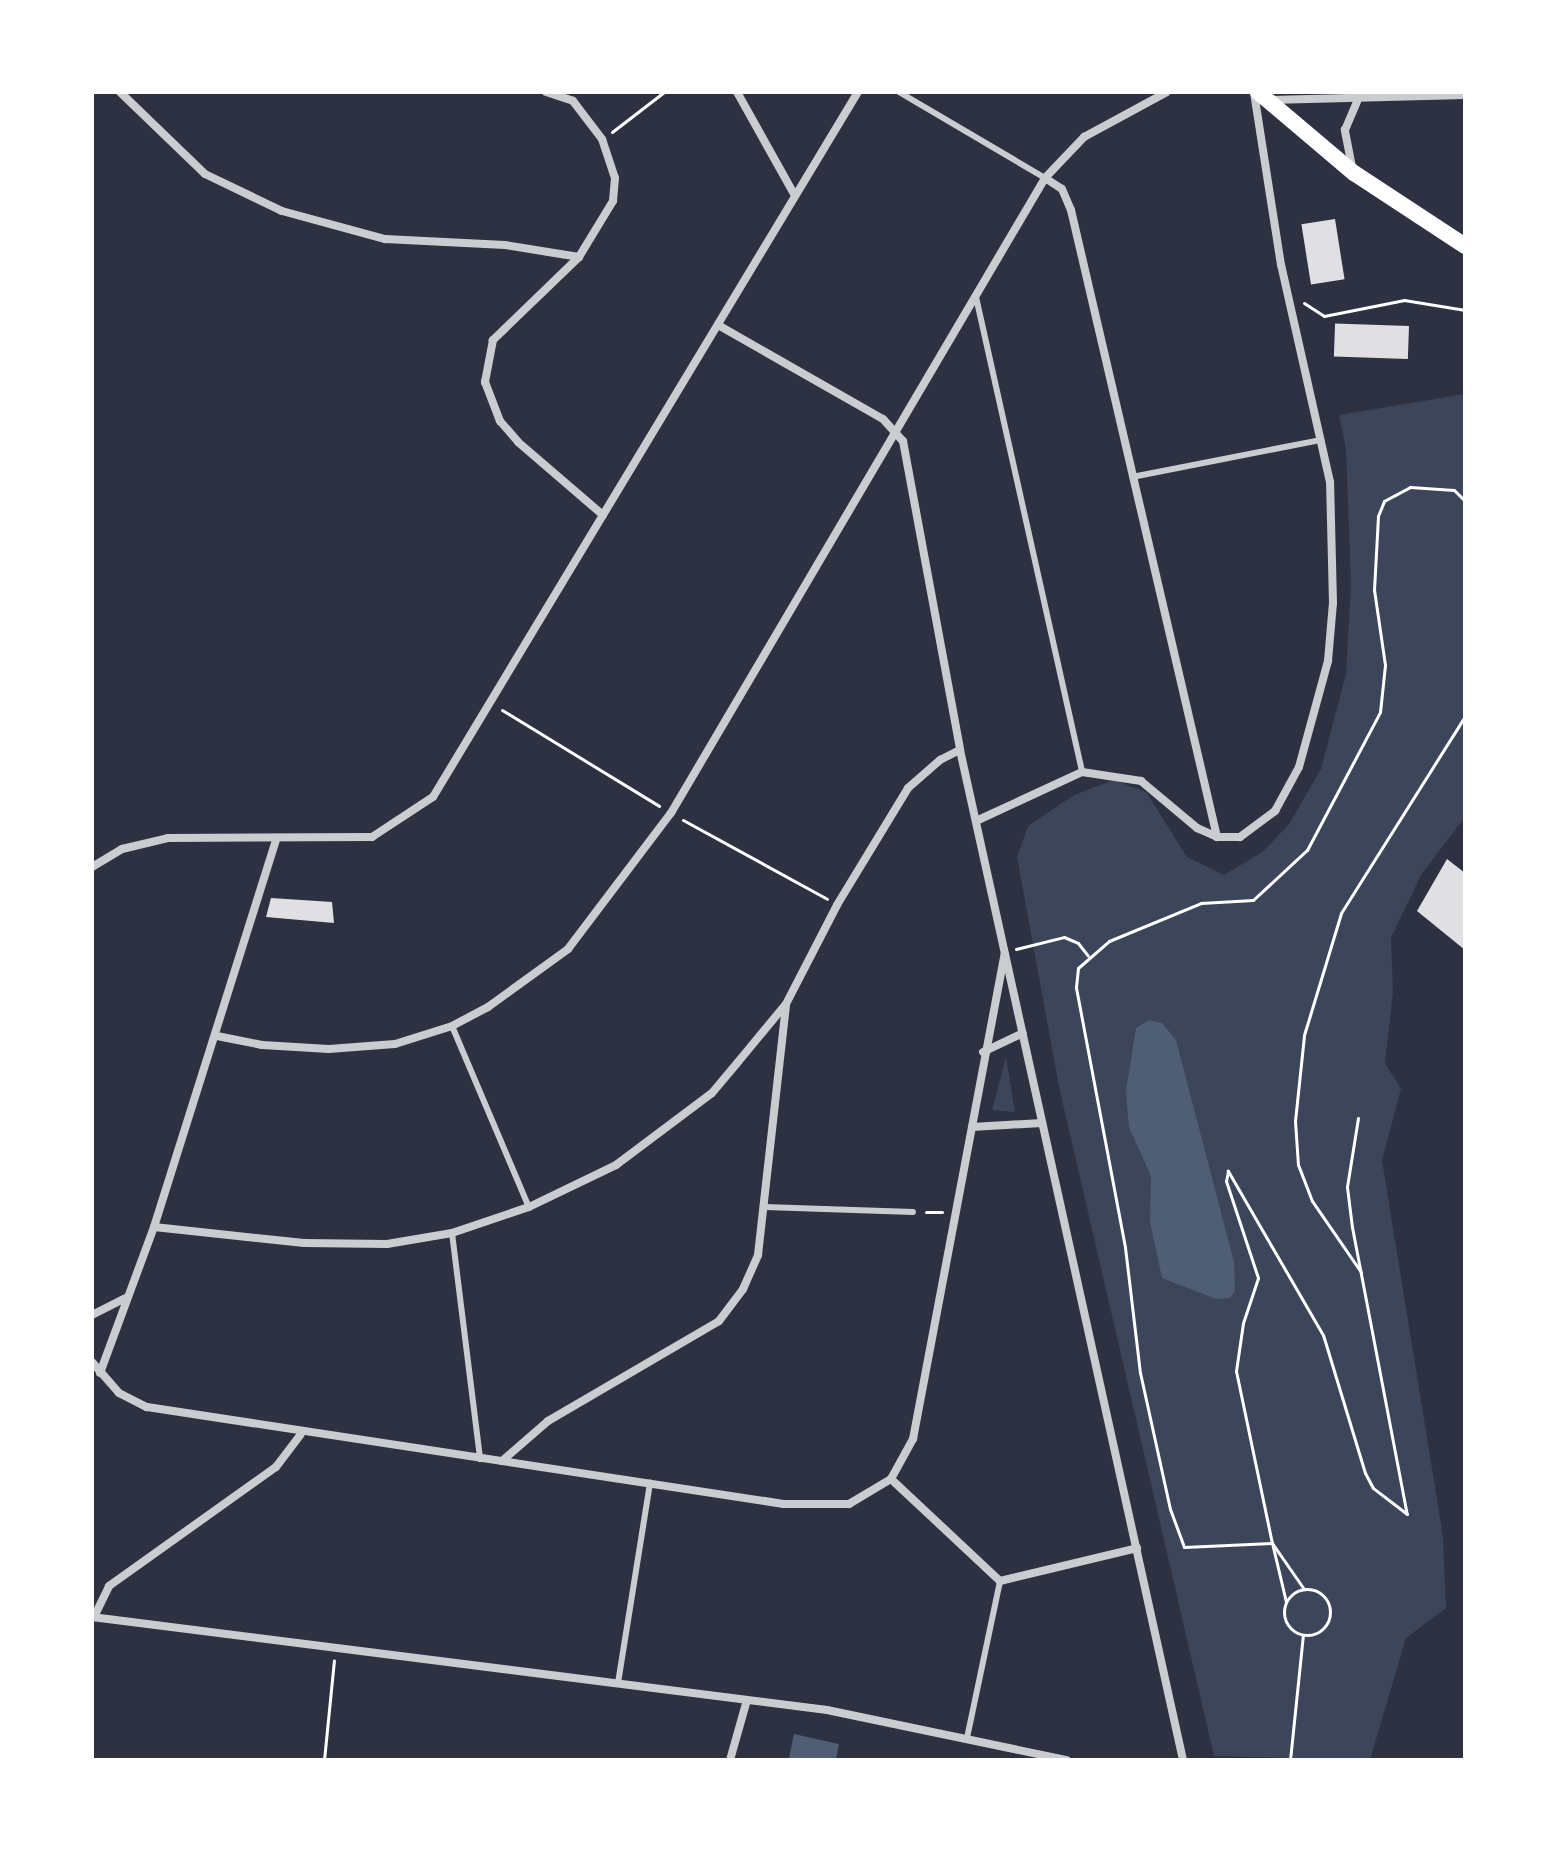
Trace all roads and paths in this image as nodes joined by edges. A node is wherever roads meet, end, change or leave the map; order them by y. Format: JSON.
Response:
{"nodes":[{"id":1,"x":120,"y":92,"type":"edge"},
{"id":2,"x":546,"y":92,"type":"edge"},
{"id":3,"x":664,"y":92,"type":"edge"},
{"id":4,"x":737,"y":92,"type":"edge"},
{"id":5,"x":858,"y":92,"type":"edge"},
{"id":6,"x":899,"y":92,"type":"edge"},
{"id":7,"x":1167,"y":92,"type":"edge"},
{"id":8,"x":1260,"y":95,"type":"edge"},
{"id":9,"x":1465,"y":95,"type":"edge"},
{"id":10,"x":1358,"y":99,"type":"junction"},
{"id":11,"x":602,"y":139,"type":"junction"},
{"id":12,"x":1354,"y":173,"type":"junction"},
{"id":13,"x":1045,"y":178,"type":"junction"},
{"id":14,"x":794,"y":194,"type":"junction"},
{"id":15,"x":1465,"y":246,"type":"edge"},
{"id":16,"x":579,"y":257,"type":"junction"},
{"id":17,"x":1290,"y":294,"type":"junction"},
{"id":18,"x":976,"y":297,"type":"junction"},
{"id":19,"x":1465,"y":310,"type":"edge"},
{"id":20,"x":718,"y":325,"type":"junction"},
{"id":21,"x":896,"y":429,"type":"junction"},
{"id":22,"x":1322,"y":439,"type":"junction"},
{"id":23,"x":1132,"y":477,"type":"junction"},
{"id":24,"x":1465,"y":501,"type":"edge"},
{"id":25,"x":603,"y":515,"type":"junction"},
{"id":26,"x":1465,"y":716,"type":"edge"},
{"id":27,"x":960,"y":750,"type":"junction"},
{"id":28,"x":1082,"y":772,"type":"junction"},
{"id":29,"x":976,"y":821,"type":"junction"},
{"id":30,"x":1217,"y":837,"type":"junction"},
{"id":31,"x":277,"y":838,"type":"junction"},
{"id":32,"x":92,"y":867,"type":"edge"},
{"id":33,"x":1005,"y":952,"type":"junction"},
{"id":34,"x":1088,"y":956,"type":"junction"},
{"id":35,"x":786,"y":1004,"type":"junction"},
{"id":36,"x":452,"y":1026,"type":"junction"},
{"id":37,"x":1023,"y":1033,"type":"junction"},
{"id":38,"x":217,"y":1036,"type":"junction"},
{"id":39,"x":983,"y":1053,"type":"junction"},
{"id":40,"x":1358,"y":1118,"type":"dead end"},
{"id":41,"x":1042,"y":1123,"type":"junction"},
{"id":42,"x":972,"y":1127,"type":"junction"},
{"id":43,"x":529,"y":1207,"type":"junction"},
{"id":44,"x":765,"y":1207,"type":"junction"},
{"id":45,"x":913,"y":1212,"type":"joint"},
{"id":46,"x":958,"y":1213,"type":"junction"},
{"id":47,"x":154,"y":1227,"type":"junction"},
{"id":48,"x":452,"y":1233,"type":"junction"},
{"id":49,"x":1362,"y":1273,"type":"junction"},
{"id":50,"x":126,"y":1297,"type":"junction"},
{"id":51,"x":92,"y":1315,"type":"edge"},
{"id":52,"x":92,"y":1362,"type":"edge"},
{"id":53,"x":100,"y":1373,"type":"junction"},
{"id":54,"x":301,"y":1434,"type":"junction"},
{"id":55,"x":480,"y":1459,"type":"junction"},
{"id":56,"x":502,"y":1461,"type":"junction"},
{"id":57,"x":891,"y":1479,"type":"junction"},
{"id":58,"x":650,"y":1483,"type":"junction"},
{"id":59,"x":1272,"y":1543,"type":"junction"},
{"id":60,"x":1137,"y":1548,"type":"junction"},
{"id":61,"x":1000,"y":1581,"type":"junction"},
{"id":62,"x":1304,"y":1589,"type":"junction"},
{"id":63,"x":1286,"y":1602,"type":"junction"},
{"id":64,"x":93,"y":1617,"type":"edge"},
{"id":65,"x":1303,"y":1635,"type":"junction"},
{"id":66,"x":336,"y":1649,"type":"junction"},
{"id":67,"x":618,"y":1683,"type":"junction"},
{"id":68,"x":747,"y":1700,"type":"junction"},
{"id":69,"x":967,"y":1738,"type":"junction"},
{"id":70,"x":324,"y":1760,"type":"edge"},
{"id":71,"x":730,"y":1760,"type":"edge"},
{"id":72,"x":1067,"y":1760,"type":"edge"},
{"id":73,"x":1183,"y":1760,"type":"edge"},
{"id":74,"x":1290,"y":1760,"type":"edge"}],
"edges":[{"from":1,"to":16,"type":"street"},
{"from":2,"to":11,"type":"street"},
{"from":3,"to":11,"type":"path"},
{"from":4,"to":14,"type":"street"},
{"from":5,"to":14,"type":"street"},
{"from":6,"to":13,"type":"lane"},
{"from":7,"to":13,"type":"street"},
{"from":8,"to":10,"type":"street"},
{"from":8,"to":12,"type":"main road"},
{"from":8,"to":17,"type":"street"},
{"from":9,"to":10,"type":"street"},
{"from":10,"to":12,"type":"street"},
{"from":11,"to":16,"type":"street"},
{"from":12,"to":15,"type":"main road"},
{"from":13,"to":18,"type":"street"},
{"from":13,"to":23,"type":"street"},
{"from":14,"to":20,"type":"street"},
{"from":16,"to":25,"type":"street"},
{"from":17,"to":19,"type":"path"},
{"from":17,"to":22,"type":"street"},
{"from":18,"to":21,"type":"street"},
{"from":18,"to":28,"type":"lane"},
{"from":20,"to":21,"type":"street"},
{"from":20,"to":25,"type":"street"},
{"from":21,"to":27,"type":"street"},
{"from":21,"to":36,"type":"street"},
{"from":22,"to":23,"type":"lane"},
{"from":22,"to":30,"type":"street"},
{"from":23,"to":30,"type":"street"},
{"from":24,"to":34,"type":"path"},
{"from":25,"to":31,"type":"street"},
{"from":26,"to":49,"type":"path"},
{"from":27,"to":29,"type":"street"},
{"from":27,"to":35,"type":"street"},
{"from":28,"to":29,"type":"street"},
{"from":28,"to":30,"type":"street"},
{"from":29,"to":33,"type":"street"},
{"from":31,"to":32,"type":"street"},
{"from":31,"to":38,"type":"street"},
{"from":33,"to":34,"type":"path"},
{"from":33,"to":37,"type":"street"},
{"from":33,"to":39,"type":"street"},
{"from":34,"to":59,"type":"path"},
{"from":35,"to":43,"type":"street"},
{"from":35,"to":44,"type":"street"},
{"from":36,"to":38,"type":"street"},
{"from":36,"to":43,"type":"lane"},
{"from":37,"to":39,"type":"street"},
{"from":37,"to":41,"type":"street"},
{"from":38,"to":47,"type":"street"},
{"from":39,"to":42,"type":"street"},
{"from":40,"to":49,"type":"path"},
{"from":41,"to":42,"type":"street"},
{"from":41,"to":60,"type":"street"},
{"from":42,"to":46,"type":"street"},
{"from":43,"to":48,"type":"street"},
{"from":44,"to":45,"type":"lane"},
{"from":44,"to":56,"type":"street"},
{"from":45,"to":46,"type":"path"},
{"from":46,"to":57,"type":"street"},
{"from":47,"to":48,"type":"street"},
{"from":47,"to":50,"type":"street"},
{"from":48,"to":55,"type":"lane"},
{"from":49,"to":59,"type":"path"},
{"from":50,"to":51,"type":"street"},
{"from":50,"to":53,"type":"street"},
{"from":52,"to":53,"type":"street"},
{"from":53,"to":54,"type":"street"},
{"from":54,"to":55,"type":"street"},
{"from":54,"to":64,"type":"street"},
{"from":55,"to":56,"type":"street"},
{"from":56,"to":58,"type":"street"},
{"from":57,"to":58,"type":"street"},
{"from":57,"to":61,"type":"street"},
{"from":58,"to":67,"type":"lane"},
{"from":59,"to":62,"type":"path"},
{"from":59,"to":63,"type":"path"},
{"from":60,"to":61,"type":"street"},
{"from":60,"to":73,"type":"street"},
{"from":61,"to":69,"type":"lane"},
{"from":62,"to":63,"type":"path"},
{"from":62,"to":65,"type":"path"},
{"from":63,"to":65,"type":"path"},
{"from":64,"to":66,"type":"street"},
{"from":65,"to":74,"type":"path"},
{"from":66,"to":67,"type":"street"},
{"from":66,"to":70,"type":"path"},
{"from":67,"to":68,"type":"street"},
{"from":68,"to":69,"type":"street"},
{"from":68,"to":71,"type":"street"},
{"from":69,"to":72,"type":"street"}]}
